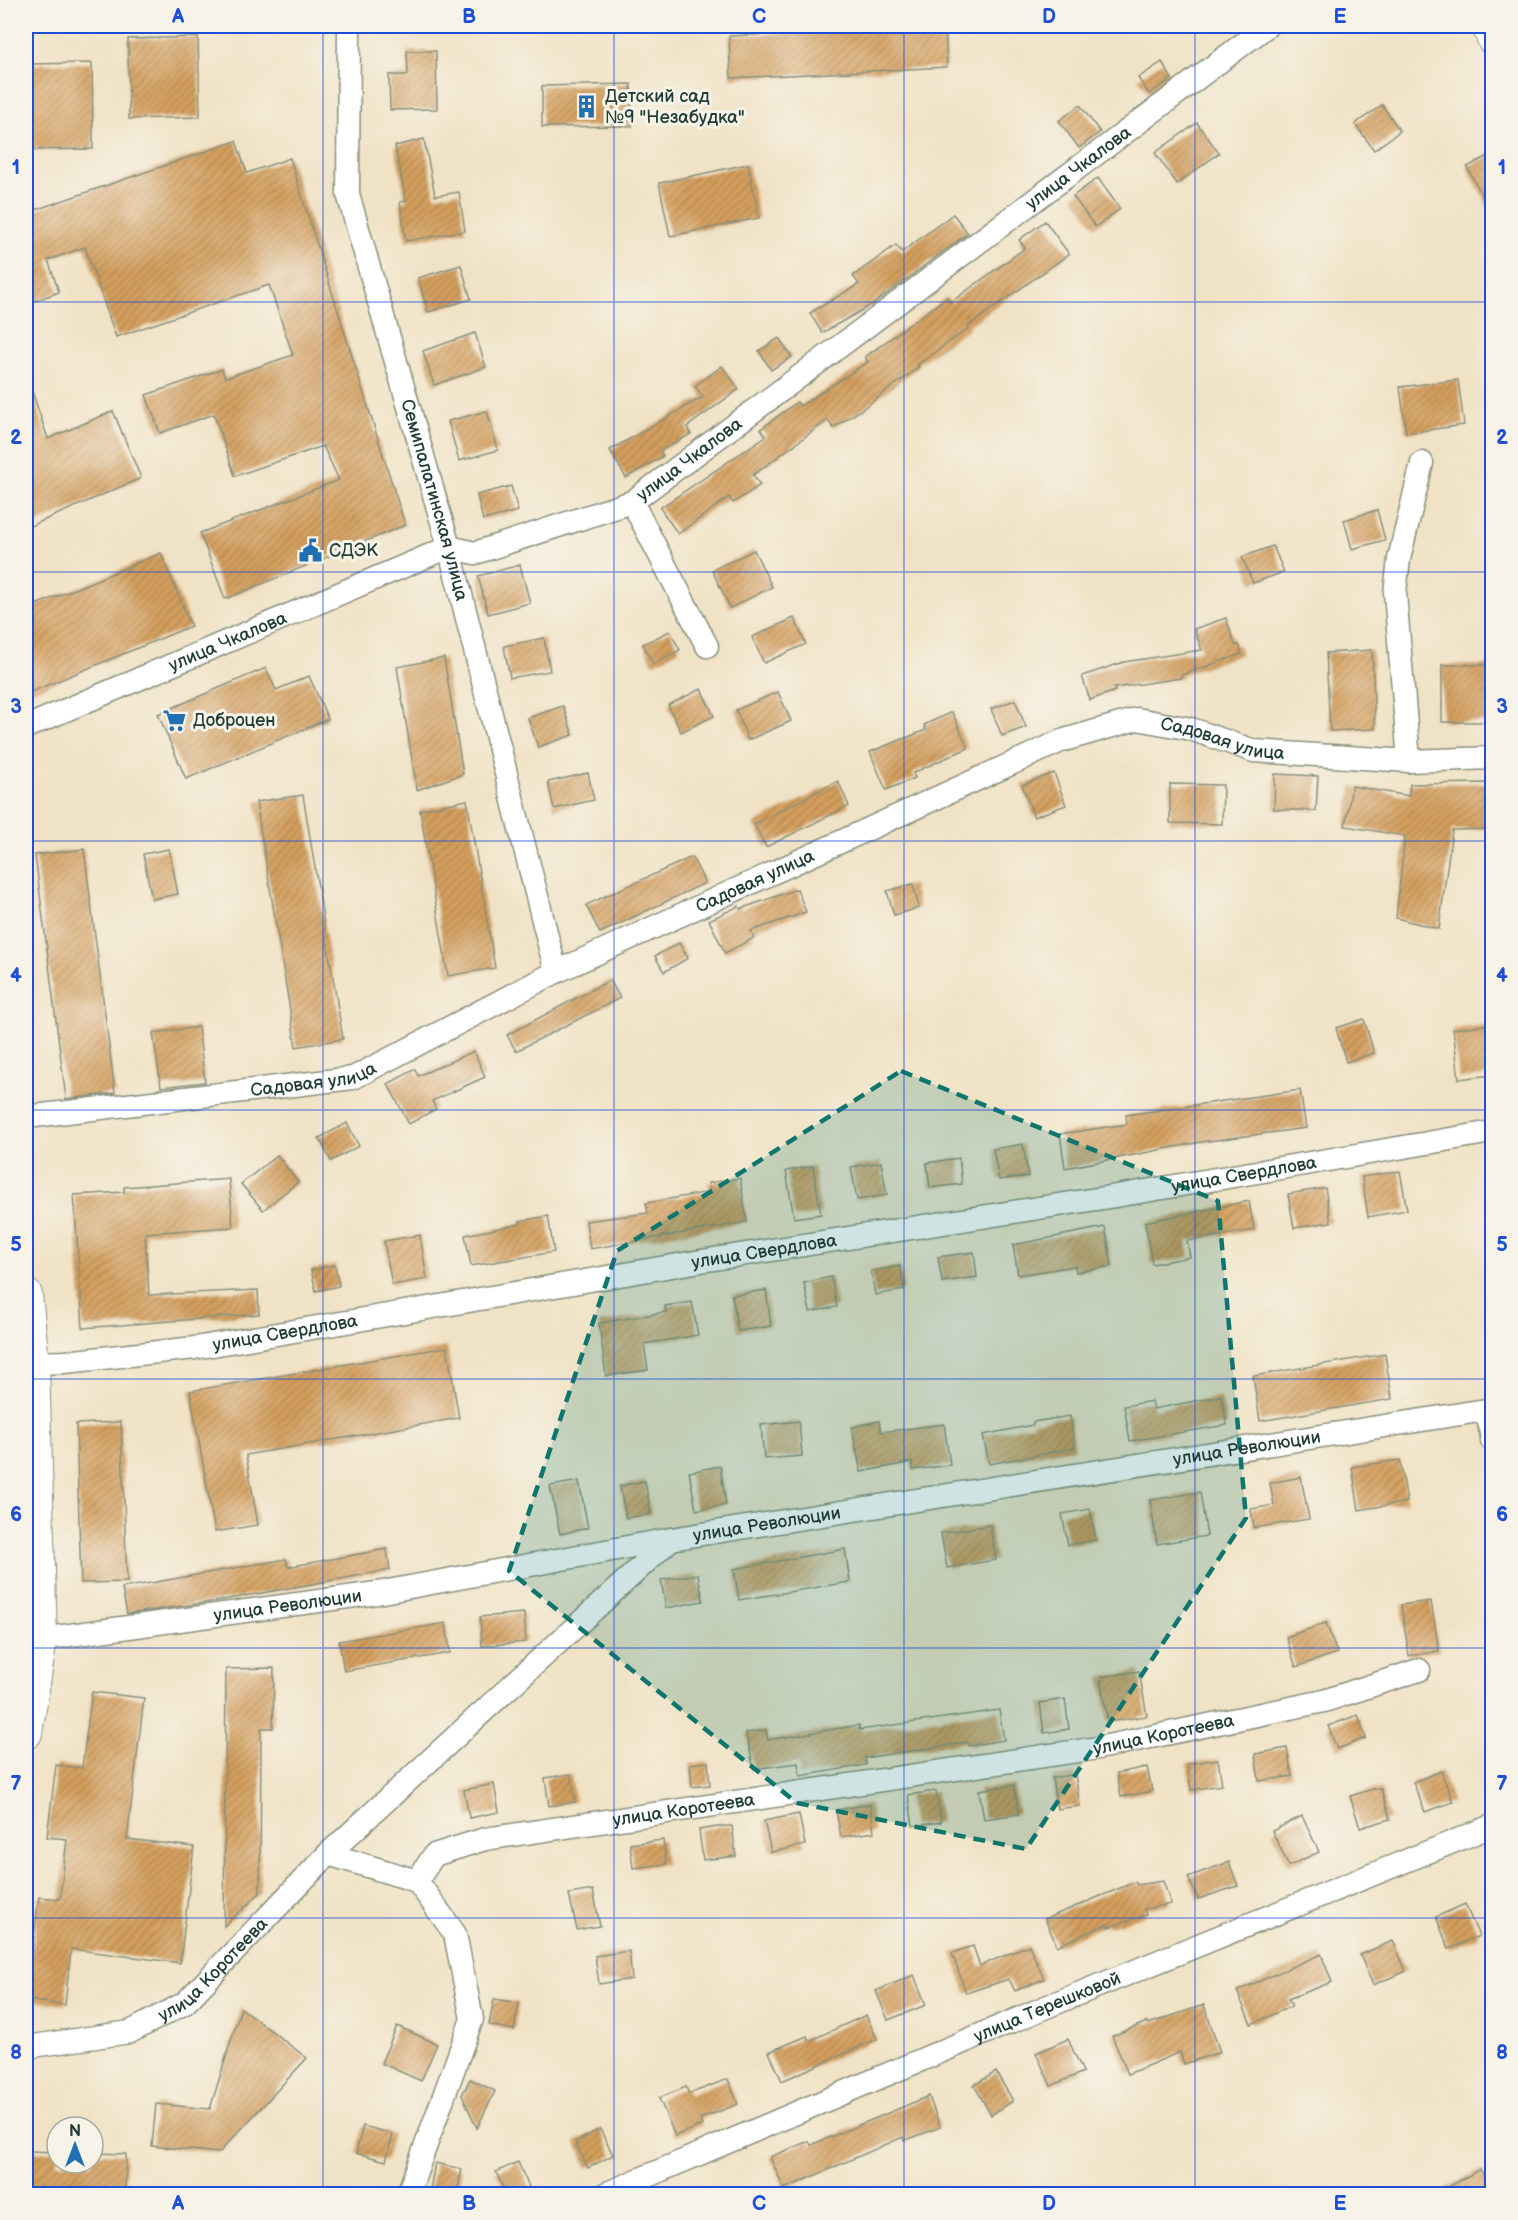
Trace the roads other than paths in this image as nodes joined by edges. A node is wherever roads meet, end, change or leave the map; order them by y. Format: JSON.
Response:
{"nodes":[{"id":1,"x":349,"y":26,"type":"edge"},
{"id":2,"x":1267,"y":26,"type":"edge"},
{"id":3,"x":1485,"y":26,"type":"edge"},
{"id":4,"x":1492,"y":42,"type":"edge"},
{"id":5,"x":1422,"y":463,"type":"dead end"},
{"id":6,"x":632,"y":502,"type":"junction"},
{"id":7,"x":448,"y":547,"type":"junction"},
{"id":8,"x":707,"y":646,"type":"dead end"},
{"id":9,"x":26,"y":727,"type":"edge"},
{"id":10,"x":1492,"y":758,"type":"edge"},
{"id":11,"x":1409,"y":760,"type":"junction"},
{"id":12,"x":556,"y":972,"type":"junction"},
{"id":13,"x":26,"y":1117,"type":"edge"},
{"id":14,"x":1492,"y":1132,"type":"edge"},
{"id":15,"x":26,"y":1295,"type":"edge"},
{"id":16,"x":33,"y":1363,"type":"junction"},
{"id":17,"x":1490,"y":1410,"type":"edge"},
{"id":18,"x":1492,"y":1440,"type":"edge"},
{"id":19,"x":671,"y":1539,"type":"junction"},
{"id":20,"x":41,"y":1639,"type":"junction"},
{"id":21,"x":1419,"y":1670,"type":"dead end"},
{"id":22,"x":26,"y":1732,"type":"edge"},
{"id":23,"x":1492,"y":1826,"type":"edge"},
{"id":24,"x":328,"y":1854,"type":"junction"},
{"id":25,"x":417,"y":1881,"type":"junction"},
{"id":26,"x":26,"y":2047,"type":"edge"},
{"id":27,"x":408,"y":2194,"type":"edge"},
{"id":28,"x":605,"y":2194,"type":"edge"}],
"edges":[{"from":1,"to":7,"type":"street","name":"Семипалатинская улица"},
{"from":2,"to":6,"type":"street","name":"улица Чкалова"},
{"from":3,"to":4,"type":"street"},
{"from":5,"to":11,"type":"street"},
{"from":6,"to":7,"type":"street","name":"улица Чкалова"},
{"from":6,"to":8,"type":"street"},
{"from":7,"to":9,"type":"street","name":"улица Чкалова"},
{"from":7,"to":12,"type":"street","name":"Семипалатинская улица"},
{"from":10,"to":11,"type":"street","name":"Садовая улица"},
{"from":11,"to":12,"type":"street","name":"Садовая улица"},
{"from":12,"to":13,"type":"street","name":"Садовая улица"},
{"from":14,"to":16,"type":"street","name":"улица Свердлова"},
{"from":15,"to":16,"type":"main road"},
{"from":16,"to":20,"type":"main road"},
{"from":17,"to":18,"type":"street"},
{"from":17,"to":19,"type":"street","name":"улица Революции"},
{"from":19,"to":20,"type":"street","name":"улица Революции"},
{"from":19,"to":24,"type":"street","name":"улица Коротеева"},
{"from":20,"to":22,"type":"main road"},
{"from":21,"to":25,"type":"street","name":"улица Коротеева"},
{"from":23,"to":28,"type":"street","name":"улица Терешковой"},
{"from":24,"to":25,"type":"street"},
{"from":24,"to":26,"type":"street","name":"улица Коротеева"},
{"from":25,"to":27,"type":"street"}]}
